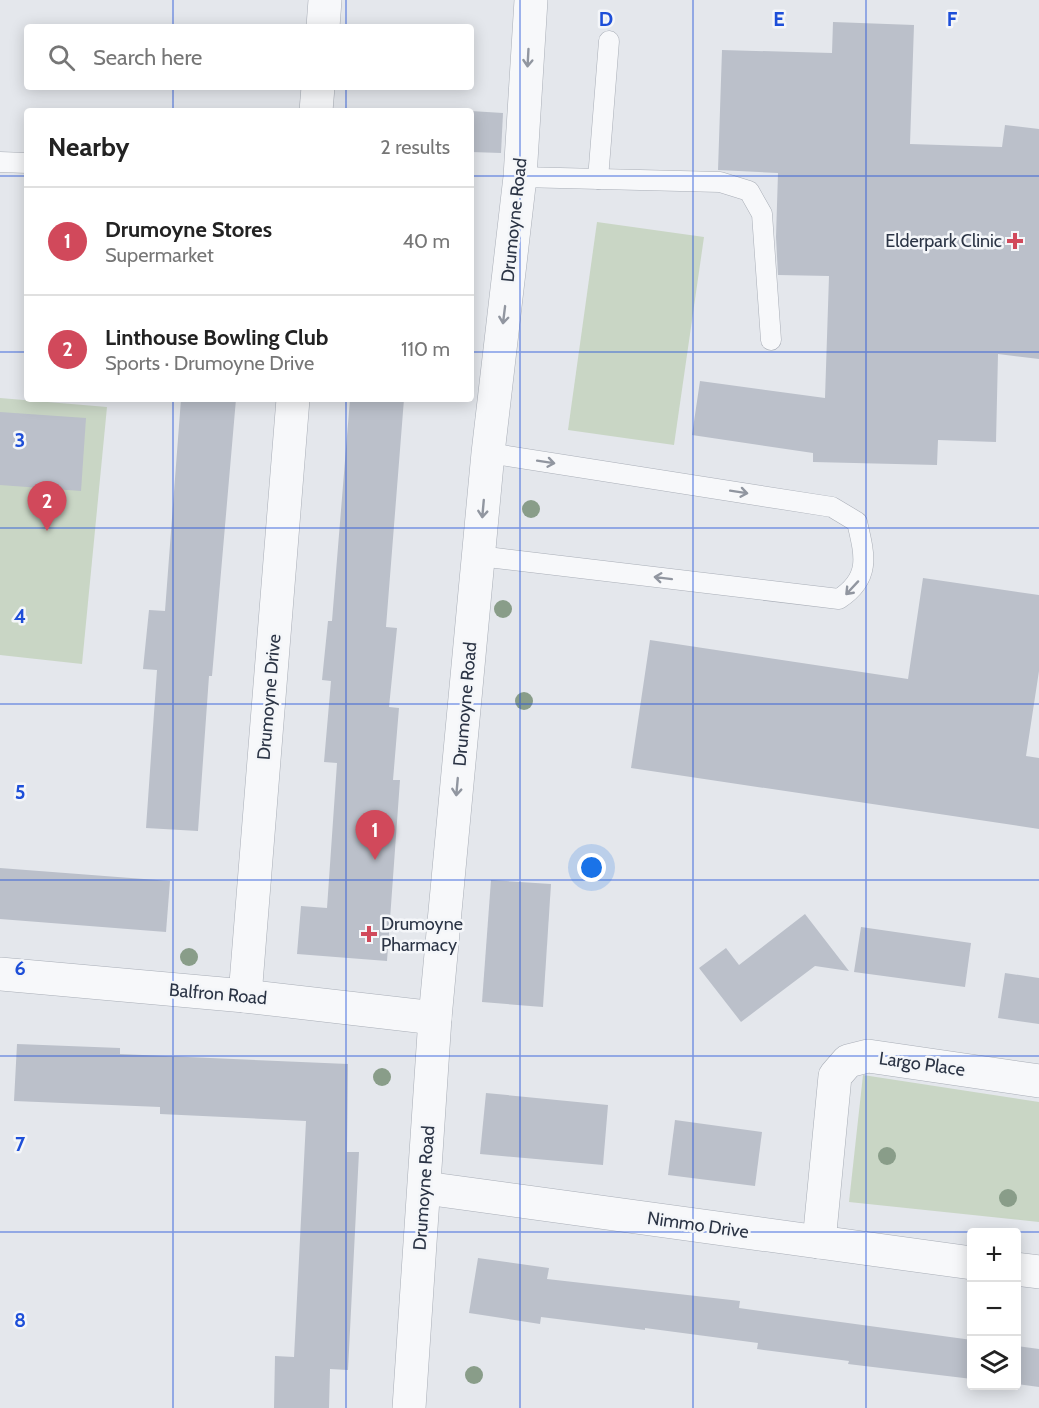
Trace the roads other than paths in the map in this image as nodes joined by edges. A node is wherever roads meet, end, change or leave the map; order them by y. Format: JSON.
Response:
{"nodes":[{"id":1,"x":325,"y":0,"type":"edge"},
{"id":2,"x":531,"y":0,"type":"edge"},
{"id":3,"x":323,"y":24,"type":"edge"},
{"id":4,"x":609,"y":41,"type":"dead end"},
{"id":5,"x":318,"y":90,"type":"edge"},
{"id":6,"x":316,"y":108,"type":"edge"},
{"id":7,"x":0,"y":162,"type":"edge"},
{"id":8,"x":24,"y":163,"type":"edge"},
{"id":9,"x":520,"y":177,"type":"junction"},
{"id":10,"x":598,"y":179,"type":"junction"},
{"id":11,"x":771,"y":340,"type":"dead end"},
{"id":12,"x":293,"y":402,"type":"edge"},
{"id":13,"x":488,"y":453,"type":"junction"},
{"id":14,"x":479,"y":556,"type":"junction"},
{"id":15,"x":0,"y":975,"type":"edge"},
{"id":16,"x":245,"y":996,"type":"junction"},
{"id":17,"x":435,"y":1018,"type":"junction"},
{"id":18,"x":1039,"y":1081,"type":"edge"},
{"id":19,"x":425,"y":1188,"type":"junction"},
{"id":20,"x":819,"y":1242,"type":"junction"},
{"id":21,"x":967,"y":1262,"type":"edge"},
{"id":22,"x":1021,"y":1270,"type":"edge"},
{"id":23,"x":1039,"y":1272,"type":"edge"},
{"id":24,"x":409,"y":1408,"type":"edge"}],
"edges":[{"from":1,"to":3,"type":"street"},
{"from":2,"to":9,"type":"street","name":"Drumoyne Road","one_way":true},
{"from":4,"to":10,"type":"lane"},
{"from":5,"to":6,"type":"street"},
{"from":7,"to":8,"type":"lane"},
{"from":9,"to":10,"type":"lane"},
{"from":9,"to":13,"type":"street","name":"Drumoyne Road","one_way":true},
{"from":10,"to":11,"type":"lane"},
{"from":12,"to":16,"type":"street","name":"Drumoyne Drive"},
{"from":13,"to":14,"type":"street","name":"Drumoyne Road","one_way":true},
{"from":13,"to":14,"type":"lane","one_way":true},
{"from":14,"to":17,"type":"street","name":"Drumoyne Road","one_way":true},
{"from":15,"to":16,"type":"street","name":"Balfron Road"},
{"from":16,"to":17,"type":"street","name":"Balfron Road"},
{"from":17,"to":19,"type":"street","name":"Drumoyne Road"},
{"from":18,"to":20,"type":"street","name":"Largo Place"},
{"from":19,"to":20,"type":"street","name":"Nimmo Drive"},
{"from":19,"to":24,"type":"street","name":"Drumoyne Road"},
{"from":20,"to":21,"type":"street","name":"Nimmo Drive"},
{"from":22,"to":23,"type":"street"}]}
